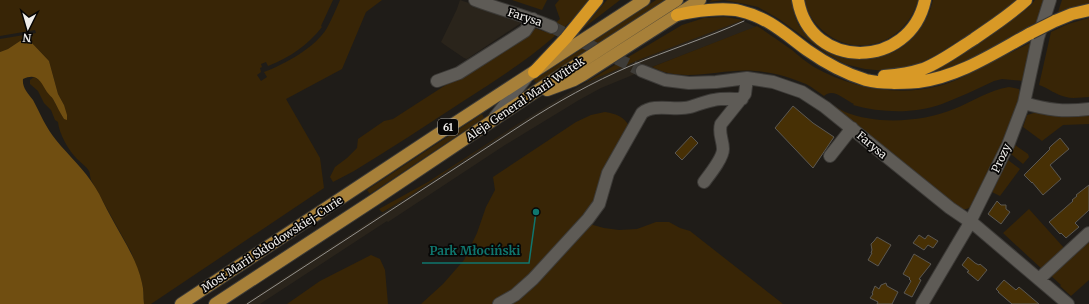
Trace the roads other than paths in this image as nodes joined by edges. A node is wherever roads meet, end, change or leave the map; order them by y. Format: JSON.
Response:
{"nodes":[{"id":1,"x":475,"y":0,"type":"edge"},
{"id":2,"x":597,"y":0,"type":"edge"},
{"id":3,"x":644,"y":0,"type":"edge"},
{"id":4,"x":677,"y":0,"type":"edge"},
{"id":5,"x":700,"y":0,"type":"edge"},
{"id":6,"x":798,"y":0,"type":"edge"},
{"id":7,"x":925,"y":0,"type":"edge"},
{"id":8,"x":1026,"y":0,"type":"edge"},
{"id":9,"x":1050,"y":0,"type":"edge"},
{"id":10,"x":1089,"y":10,"type":"edge"},
{"id":11,"x":677,"y":15,"type":"junction"},
{"id":12,"x":533,"y":19,"type":"junction"},
{"id":13,"x":552,"y":27,"type":"tunnel mouth"},
{"id":14,"x":642,"y":71,"type":"tunnel mouth"},
{"id":15,"x":847,"y":72,"type":"junction"},
{"id":16,"x":532,"y":73,"type":"junction"},
{"id":17,"x":747,"y":78,"type":"junction"},
{"id":18,"x":437,"y":81,"type":"dead end"},
{"id":19,"x":534,"y":93,"type":"junction"},
{"id":20,"x":510,"y":98,"type":"junction"},
{"id":21,"x":742,"y":99,"type":"junction"},
{"id":22,"x":1024,"y":103,"type":"junction"},
{"id":23,"x":480,"y":107,"type":"junction"},
{"id":24,"x":1089,"y":109,"type":"edge"},
{"id":25,"x":491,"y":122,"type":"junction"},
{"id":26,"x":852,"y":128,"type":"junction"},
{"id":27,"x":830,"y":156,"type":"dead end"},
{"id":28,"x":704,"y":182,"type":"dead end"},
{"id":29,"x":363,"y":184,"type":"joint"},
{"id":30,"x":374,"y":200,"type":"joint"},
{"id":31,"x":970,"y":222,"type":"junction"},
{"id":32,"x":1089,"y":233,"type":"edge"},
{"id":33,"x":1039,"y":279,"type":"junction"},
{"id":34,"x":181,"y":304,"type":"edge"},
{"id":35,"x":215,"y":304,"type":"edge"},
{"id":36,"x":499,"y":304,"type":"edge"},
{"id":37,"x":922,"y":304,"type":"edge"},
{"id":38,"x":1068,"y":304,"type":"edge"}],
"edges":[{"from":1,"to":12,"type":"street","name":"Farysa"},
{"from":2,"to":16,"type":"highway"},
{"from":3,"to":16,"type":"main road","name":"Aleja Generał Marii Wittek","number":"61"},
{"from":4,"to":19,"type":"main road","name":"Aleja Generał Marii Wittek"},
{"from":5,"to":11,"type":"main road","number":"61"},
{"from":6,"to":7,"type":"highway"},
{"from":8,"to":15,"type":"highway"},
{"from":9,"to":22,"type":"street","name":"Prozy"},
{"from":10,"to":15,"type":"highway","bridge":true},
{"from":11,"to":15,"type":"highway"},
{"from":11,"to":19,"type":"main road","number":"61"},
{"from":12,"to":13,"type":"street","name":"Farysa"},
{"from":12,"to":18,"type":"street"},
{"from":14,"to":17,"type":"street","name":"Farysa"},
{"from":16,"to":20,"type":"street"},
{"from":16,"to":23,"type":"main road","name":"Aleja Generał Marii Wittek","number":"61"},
{"from":17,"to":21,"type":"street"},
{"from":17,"to":26,"type":"street","name":"Farysa"},
{"from":19,"to":20,"type":"street"},
{"from":19,"to":25,"type":"main road","name":"Aleja Generał Marii Wittek","number":"61"},
{"from":20,"to":23,"type":"street"},
{"from":20,"to":25,"type":"street"},
{"from":21,"to":28,"type":"street"},
{"from":21,"to":36,"type":"street"},
{"from":22,"to":24,"type":"street"},
{"from":22,"to":31,"type":"street","name":"Prozy"},
{"from":23,"to":29,"type":"main road","name":"Aleja Generał Marii Wittek","number":"61"},
{"from":25,"to":30,"type":"main road","name":"Aleja Generał Marii Wittek","number":"61"},
{"from":26,"to":27,"type":"street"},
{"from":26,"to":31,"type":"street","name":"Farysa"},
{"from":29,"to":34,"type":"main road","name":"Most Marii Skłodowskiej-Curie","number":"61"},
{"from":30,"to":35,"type":"main road","name":"Most Marii Skłodowskiej-Curie","number":"61"},
{"from":31,"to":33,"type":"street","name":"Farysa"},
{"from":31,"to":37,"type":"street","name":"Prozy"},
{"from":32,"to":33,"type":"street"},
{"from":33,"to":38,"type":"street","name":"Farysa"}]}
